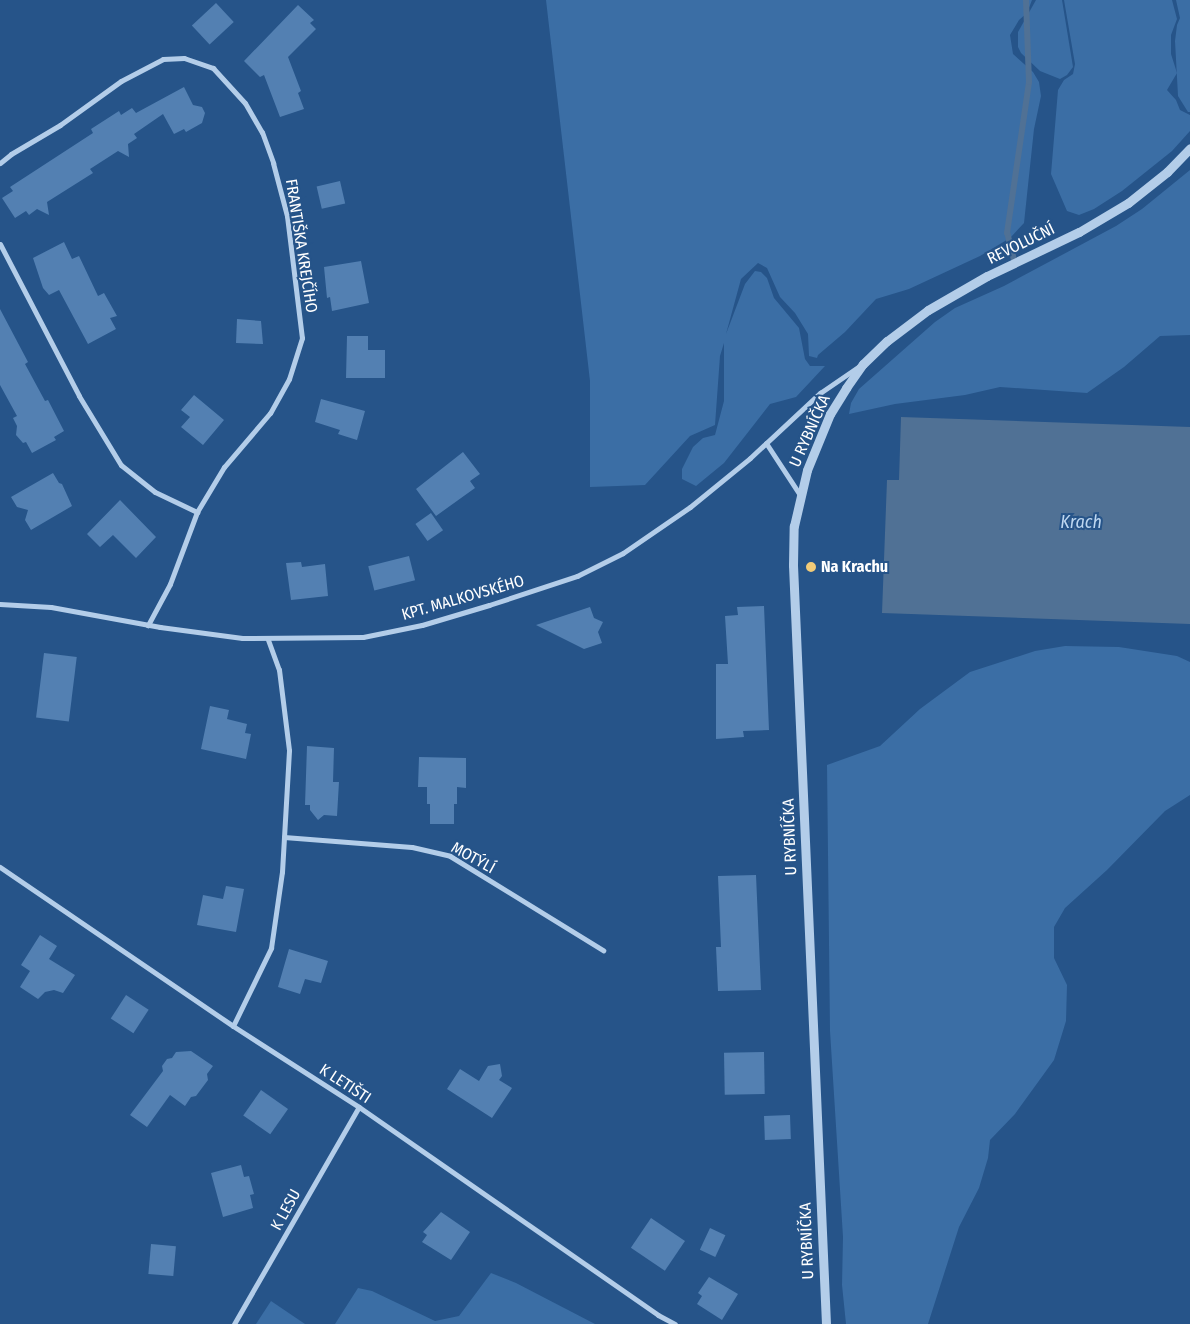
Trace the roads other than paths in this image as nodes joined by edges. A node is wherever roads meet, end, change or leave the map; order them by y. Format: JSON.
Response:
{"nodes":[{"id":1,"x":1190,"y":148,"type":"edge"},
{"id":2,"x":0,"y":163,"type":"edge"},
{"id":3,"x":0,"y":244,"type":"edge"},
{"id":4,"x":863,"y":364,"type":"junction"},
{"id":5,"x":766,"y":443,"type":"junction"},
{"id":6,"x":800,"y":495,"type":"junction"},
{"id":7,"x":197,"y":512,"type":"junction"},
{"id":8,"x":0,"y":604,"type":"edge"},
{"id":9,"x":148,"y":625,"type":"junction"},
{"id":10,"x":268,"y":639,"type":"junction"},
{"id":11,"x":284,"y":837,"type":"junction"},
{"id":12,"x":0,"y":867,"type":"edge"},
{"id":13,"x":603,"y":950,"type":"dead end"},
{"id":14,"x":233,"y":1026,"type":"junction"},
{"id":15,"x":359,"y":1107,"type":"junction"},
{"id":16,"x":234,"y":1324,"type":"edge"},
{"id":17,"x":675,"y":1324,"type":"edge"},
{"id":18,"x":826,"y":1324,"type":"edge"}],
"edges":[{"from":1,"to":4,"type":"street","name":"REVOLUČNÍ"},
{"from":2,"to":7,"type":"street","name":"FRANTIŠKA KREJČÍHO"},
{"from":3,"to":7,"type":"street"},
{"from":4,"to":5,"type":"street","name":"KPT. MALKOVSKÉHO"},
{"from":4,"to":6,"type":"street","name":"U RYBNÍČKA"},
{"from":5,"to":6,"type":"street"},
{"from":5,"to":10,"type":"street","name":"KPT. MALKOVSKÉHO"},
{"from":6,"to":18,"type":"street","name":"U RYBNÍČKA"},
{"from":7,"to":9,"type":"street","name":"FRANTIŠKA KREJČÍHO"},
{"from":8,"to":9,"type":"street","name":"KPT. MALKOVSKÉHO"},
{"from":9,"to":10,"type":"street","name":"KPT. MALKOVSKÉHO"},
{"from":10,"to":11,"type":"street"},
{"from":11,"to":13,"type":"street","name":"MOTÝLÍ"},
{"from":11,"to":14,"type":"street"},
{"from":12,"to":14,"type":"street","name":"K LETIŠTI"},
{"from":14,"to":15,"type":"street","name":"K LETIŠTI"},
{"from":15,"to":16,"type":"street","name":"K LESU"},
{"from":15,"to":17,"type":"street","name":"K LETIŠTI"}]}
